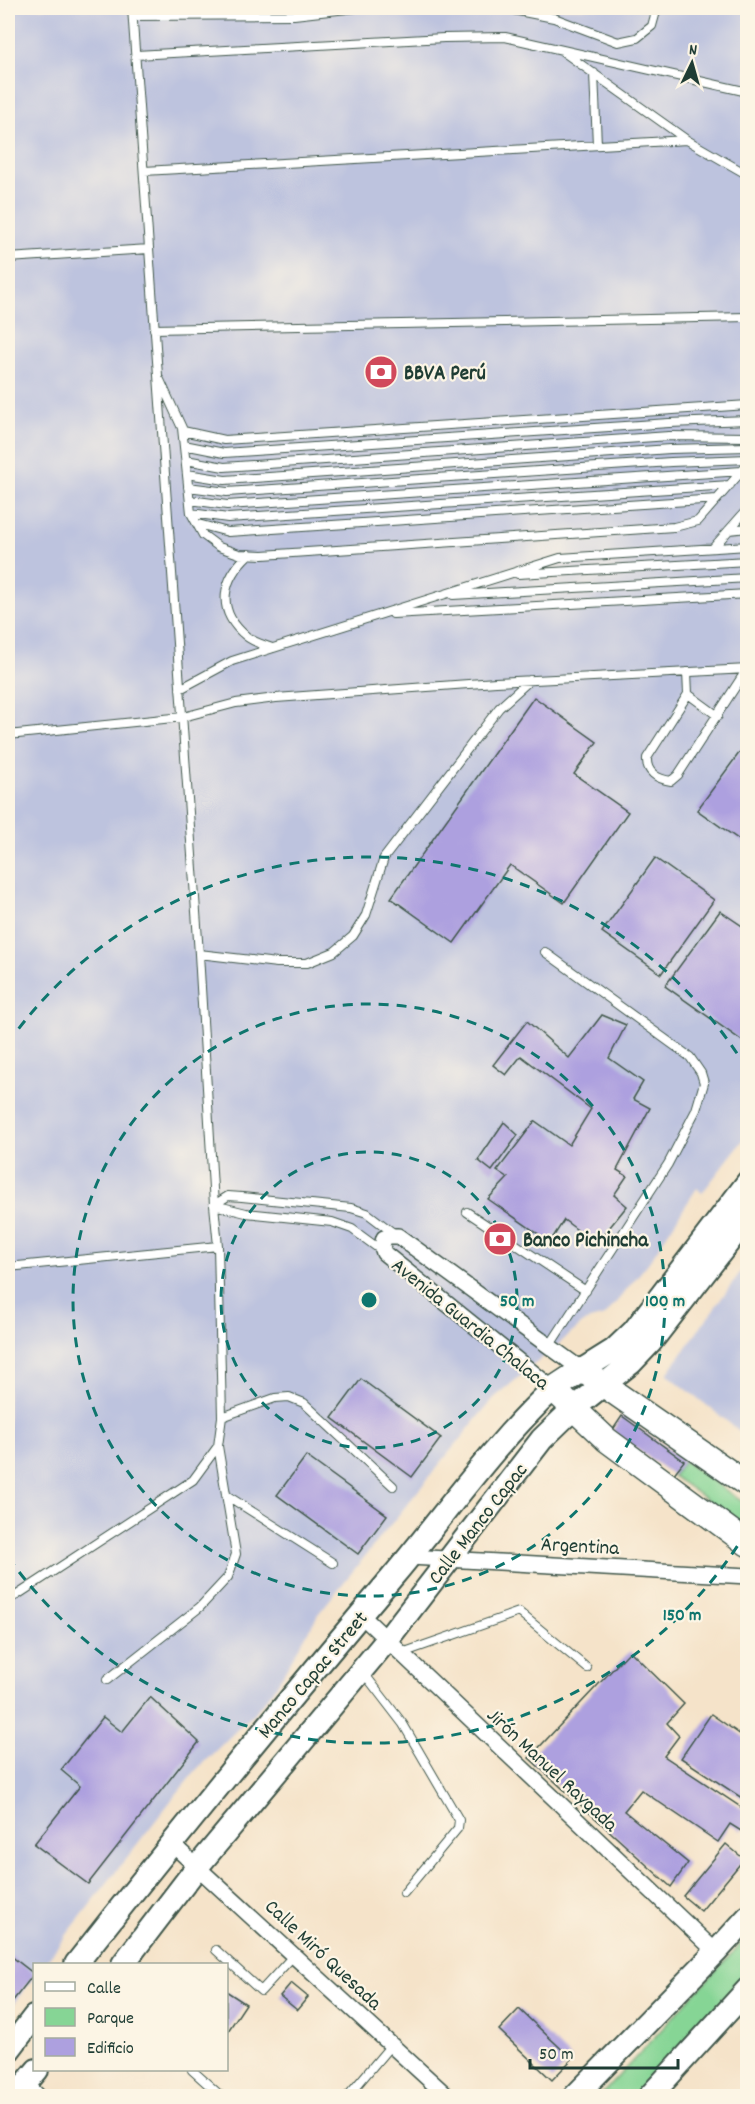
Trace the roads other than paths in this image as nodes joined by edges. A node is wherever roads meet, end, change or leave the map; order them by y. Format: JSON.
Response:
{"nodes":[{"id":1,"x":356,"y":8,"type":"edge"},
{"id":2,"x":504,"y":8,"type":"edge"},
{"id":3,"x":657,"y":8,"type":"edge"},
{"id":4,"x":133,"y":12,"type":"edge"},
{"id":5,"x":558,"y":49,"type":"junction"},
{"id":6,"x":136,"y":55,"type":"junction"},
{"id":7,"x":594,"y":73,"type":"junction"},
{"id":8,"x":747,"y":92,"type":"edge"},
{"id":9,"x":687,"y":140,"type":"junction"},
{"id":10,"x":597,"y":145,"type":"junction"},
{"id":11,"x":144,"y":171,"type":"junction"},
{"id":12,"x":747,"y":175,"type":"edge"},
{"id":13,"x":149,"y":249,"type":"junction"},
{"id":14,"x":8,"y":258,"type":"edge"},
{"id":15,"x":747,"y":317,"type":"edge"},
{"id":16,"x":154,"y":329,"type":"junction"},
{"id":17,"x":158,"y":376,"type":"junction"},
{"id":18,"x":747,"y":405,"type":"edge"},
{"id":19,"x":747,"y":420,"type":"edge"},
{"id":20,"x":183,"y":431,"type":"junction"},
{"id":21,"x":747,"y":437,"type":"edge"},
{"id":22,"x":184,"y":445,"type":"junction"},
{"id":23,"x":747,"y":447,"type":"edge"},
{"id":24,"x":747,"y":459,"type":"edge"},
{"id":25,"x":186,"y":460,"type":"junction"},
{"id":26,"x":745,"y":468,"type":"edge"},
{"id":27,"x":187,"y":474,"type":"junction"},
{"id":28,"x":730,"y":485,"type":"junction"},
{"id":29,"x":188,"y":487,"type":"junction"},
{"id":30,"x":717,"y":499,"type":"junction"},
{"id":31,"x":190,"y":500,"type":"junction"},
{"id":32,"x":191,"y":513,"type":"junction"},
{"id":33,"x":747,"y":513,"type":"edge"},
{"id":34,"x":198,"y":524,"type":"junction"},
{"id":35,"x":747,"y":528,"type":"edge"},
{"id":36,"x":729,"y":530,"type":"junction"},
{"id":37,"x":747,"y":546,"type":"edge"},
{"id":38,"x":713,"y":548,"type":"junction"},
{"id":39,"x":249,"y":554,"type":"junction"},
{"id":40,"x":747,"y":561,"type":"edge"},
{"id":41,"x":507,"y":575,"type":"junction"},
{"id":42,"x":747,"y":578,"type":"edge"},
{"id":43,"x":747,"y":594,"type":"edge"},
{"id":44,"x":439,"y":596,"type":"junction"},
{"id":45,"x":381,"y":614,"type":"junction"},
{"id":46,"x":272,"y":648,"type":"junction"},
{"id":47,"x":747,"y":669,"type":"edge"},
{"id":48,"x":687,"y":672,"type":"junction"},
{"id":49,"x":530,"y":680,"type":"junction"},
{"id":50,"x":180,"y":689,"type":"junction"},
{"id":51,"x":688,"y":694,"type":"junction"},
{"id":52,"x":718,"y":716,"type":"junction"},
{"id":53,"x":183,"y":717,"type":"junction"},
{"id":54,"x":8,"y":735,"type":"edge"},
{"id":55,"x":545,"y":952,"type":"dead end"},
{"id":56,"x":199,"y":954,"type":"junction"},
{"id":57,"x":747,"y":1182,"type":"edge"},
{"id":58,"x":214,"y":1205,"type":"junction"},
{"id":59,"x":467,"y":1212,"type":"dead end"},
{"id":60,"x":747,"y":1217,"type":"edge"},
{"id":61,"x":398,"y":1236,"type":"junction"},
{"id":62,"x":218,"y":1246,"type":"junction"},
{"id":63,"x":8,"y":1247,"type":"edge"},
{"id":64,"x":384,"y":1253,"type":"junction"},
{"id":65,"x":8,"y":1267,"type":"edge"},
{"id":66,"x":586,"y":1291,"type":"junction"},
{"id":67,"x":489,"y":1302,"type":"junction"},
{"id":68,"x":473,"y":1323,"type":"junction"},
{"id":69,"x":550,"y":1345,"type":"junction"},
{"id":70,"x":582,"y":1370,"type":"junction"},
{"id":71,"x":603,"y":1385,"type":"junction"},
{"id":72,"x":554,"y":1389,"type":"junction"},
{"id":73,"x":573,"y":1409,"type":"junction"},
{"id":74,"x":222,"y":1417,"type":"junction"},
{"id":75,"x":218,"y":1446,"type":"junction"},
{"id":76,"x":747,"y":1485,"type":"edge"},
{"id":77,"x":393,"y":1486,"type":"dead end"},
{"id":78,"x":226,"y":1495,"type":"junction"},
{"id":79,"x":747,"y":1544,"type":"edge"},
{"id":80,"x":410,"y":1557,"type":"junction"},
{"id":81,"x":448,"y":1559,"type":"junction"},
{"id":82,"x":333,"y":1563,"type":"dead end"},
{"id":83,"x":747,"y":1576,"type":"edge"},
{"id":84,"x":8,"y":1599,"type":"edge"},
{"id":85,"x":361,"y":1615,"type":"junction"},
{"id":86,"x":394,"y":1647,"type":"junction"},
{"id":87,"x":587,"y":1668,"type":"dead end"},
{"id":88,"x":362,"y":1671,"type":"junction"},
{"id":89,"x":106,"y":1680,"type":"dead end"},
{"id":90,"x":171,"y":1843,"type":"junction"},
{"id":91,"x":198,"y":1866,"type":"junction"},
{"id":92,"x":404,"y":1893,"type":"dead end"},
{"id":93,"x":747,"y":1917,"type":"edge"},
{"id":94,"x":216,"y":1950,"type":"dead end"},
{"id":95,"x":716,"y":1952,"type":"junction"},
{"id":96,"x":294,"y":1955,"type":"junction"},
{"id":97,"x":78,"y":1963,"type":"edge"},
{"id":98,"x":125,"y":1963,"type":"edge"},
{"id":99,"x":747,"y":1989,"type":"edge"},
{"id":100,"x":33,"y":2018,"type":"edge"},
{"id":101,"x":392,"y":2045,"type":"junction"},
{"id":102,"x":8,"y":2052,"type":"edge"},
{"id":103,"x":193,"y":2071,"type":"edge"},
{"id":104,"x":654,"y":2095,"type":"edge"},
{"id":105,"x":221,"y":2097,"type":"edge"},
{"id":106,"x":348,"y":2097,"type":"edge"},
{"id":107,"x":447,"y":2097,"type":"edge"},
{"id":108,"x":575,"y":2097,"type":"edge"}],
"edges":[{"from":1,"to":4,"type":"lane"},
{"from":2,"to":3,"type":"lane"},
{"from":4,"to":6,"type":"lane"},
{"from":5,"to":6,"type":"lane"},
{"from":5,"to":7,"type":"lane"},
{"from":5,"to":8,"type":"lane"},
{"from":6,"to":11,"type":"lane"},
{"from":7,"to":9,"type":"lane"},
{"from":7,"to":10,"type":"lane"},
{"from":9,"to":10,"type":"lane"},
{"from":9,"to":12,"type":"lane"},
{"from":10,"to":11,"type":"lane"},
{"from":11,"to":13,"type":"lane"},
{"from":13,"to":14,"type":"lane"},
{"from":13,"to":16,"type":"lane"},
{"from":15,"to":16,"type":"lane"},
{"from":16,"to":17,"type":"lane"},
{"from":17,"to":20,"type":"lane"},
{"from":17,"to":50,"type":"lane"},
{"from":18,"to":20,"type":"lane"},
{"from":19,"to":22,"type":"lane"},
{"from":20,"to":22,"type":"lane"},
{"from":21,"to":25,"type":"lane"},
{"from":22,"to":25,"type":"lane"},
{"from":23,"to":27,"type":"lane"},
{"from":24,"to":29,"type":"lane"},
{"from":25,"to":27,"type":"lane"},
{"from":26,"to":28,"type":"lane"},
{"from":26,"to":31,"type":"lane"},
{"from":27,"to":29,"type":"lane"},
{"from":28,"to":30,"type":"lane"},
{"from":28,"to":32,"type":"lane"},
{"from":29,"to":31,"type":"lane"},
{"from":30,"to":34,"type":"lane"},
{"from":30,"to":39,"type":"lane"},
{"from":31,"to":32,"type":"lane"},
{"from":32,"to":34,"type":"lane"},
{"from":33,"to":36,"type":"lane"},
{"from":34,"to":39,"type":"lane"},
{"from":35,"to":36,"type":"lane"},
{"from":36,"to":38,"type":"lane"},
{"from":37,"to":38,"type":"lane"},
{"from":38,"to":41,"type":"lane"},
{"from":39,"to":46,"type":"lane"},
{"from":40,"to":41,"type":"lane"},
{"from":41,"to":44,"type":"lane"},
{"from":42,"to":44,"type":"lane"},
{"from":43,"to":45,"type":"lane"},
{"from":44,"to":45,"type":"lane"},
{"from":45,"to":46,"type":"lane"},
{"from":46,"to":50,"type":"lane"},
{"from":47,"to":48,"type":"lane"},
{"from":47,"to":52,"type":"lane"},
{"from":48,"to":49,"type":"lane"},
{"from":48,"to":51,"type":"lane"},
{"from":49,"to":53,"type":"lane"},
{"from":49,"to":56,"type":"lane"},
{"from":50,"to":53,"type":"lane"},
{"from":51,"to":52,"type":"lane"},
{"from":51,"to":52,"type":"lane"},
{"from":53,"to":54,"type":"lane"},
{"from":53,"to":56,"type":"lane"},
{"from":55,"to":66,"type":"lane"},
{"from":56,"to":58,"type":"lane"},
{"from":57,"to":70,"type":"main road"},
{"from":58,"to":61,"type":"lane"},
{"from":58,"to":62,"type":"lane"},
{"from":58,"to":64,"type":"lane"},
{"from":59,"to":66,"type":"lane"},
{"from":60,"to":71,"type":"main road","name":"Calle Manco Capac"},
{"from":61,"to":64,"type":"street","name":"Avenida Guardia Chalaca"},
{"from":61,"to":67,"type":"street","name":"Avenida Guardia Chalaca"},
{"from":62,"to":65,"type":"lane"},
{"from":62,"to":74,"type":"lane"},
{"from":63,"to":65,"type":"lane"},
{"from":64,"to":68,"type":"street","name":"Avenida Guardia Chalaca"},
{"from":66,"to":69,"type":"lane"},
{"from":67,"to":68,"type":"street"},
{"from":67,"to":69,"type":"street","name":"Avenida Guardia Chalaca"},
{"from":68,"to":72,"type":"street","name":"Avenida Guardia Chalaca"},
{"from":69,"to":70,"type":"street","name":"Avenida Guardia Chalaca"},
{"from":70,"to":71,"type":"main road","name":"Avenida Guardia Chalaca"},
{"from":70,"to":72,"type":"main road"},
{"from":71,"to":73,"type":"main road","name":"Calle Manco Capac"},
{"from":71,"to":76,"type":"main road","name":"Avenida Guardia Chalaca"},
{"from":72,"to":73,"type":"main road","name":"Avenida Guardia Chalaca"},
{"from":72,"to":80,"type":"main road","name":"Manco Capac Street"},
{"from":73,"to":79,"type":"main road","name":"Avenida Guardia Chalaca"},
{"from":73,"to":81,"type":"main road","name":"Calle Manco Capac"},
{"from":74,"to":75,"type":"lane"},
{"from":74,"to":77,"type":"lane"},
{"from":75,"to":78,"type":"lane"},
{"from":75,"to":84,"type":"lane"},
{"from":78,"to":82,"type":"lane"},
{"from":78,"to":89,"type":"lane"},
{"from":80,"to":81,"type":"street","name":"Argentina"},
{"from":80,"to":85,"type":"main road","name":"Manco Capac Street"},
{"from":81,"to":83,"type":"street","name":"Argentina"},
{"from":81,"to":86,"type":"main road","name":"Calle Manco Capac"},
{"from":85,"to":86,"type":"street","name":"Jirón Manuel Raygada"},
{"from":85,"to":90,"type":"main road","name":"Manco Capac Street"},
{"from":86,"to":87,"type":"lane"},
{"from":86,"to":88,"type":"main road","name":"Manco Capac Street"},
{"from":86,"to":95,"type":"street","name":"Jirón Manuel Raygada"},
{"from":88,"to":91,"type":"main road","name":"Manco Capac Street"},
{"from":88,"to":92,"type":"lane"},
{"from":90,"to":91,"type":"street","name":"Calle Miró Quesada"},
{"from":90,"to":97,"type":"main road","name":"Manco Capac Street"},
{"from":91,"to":96,"type":"street","name":"Calle Miró Quesada"},
{"from":91,"to":98,"type":"main road","name":"Manco Capac Street"},
{"from":93,"to":95,"type":"main road"},
{"from":94,"to":96,"type":"lane"},
{"from":95,"to":108,"type":"main road"},
{"from":96,"to":101,"type":"street","name":"Calle Miró Quesada"},
{"from":99,"to":104,"type":"main road"},
{"from":100,"to":102,"type":"main road"},
{"from":101,"to":106,"type":"lane"},
{"from":101,"to":107,"type":"street","name":"Calle Miró Quesada"},
{"from":103,"to":105,"type":"lane"}]}
